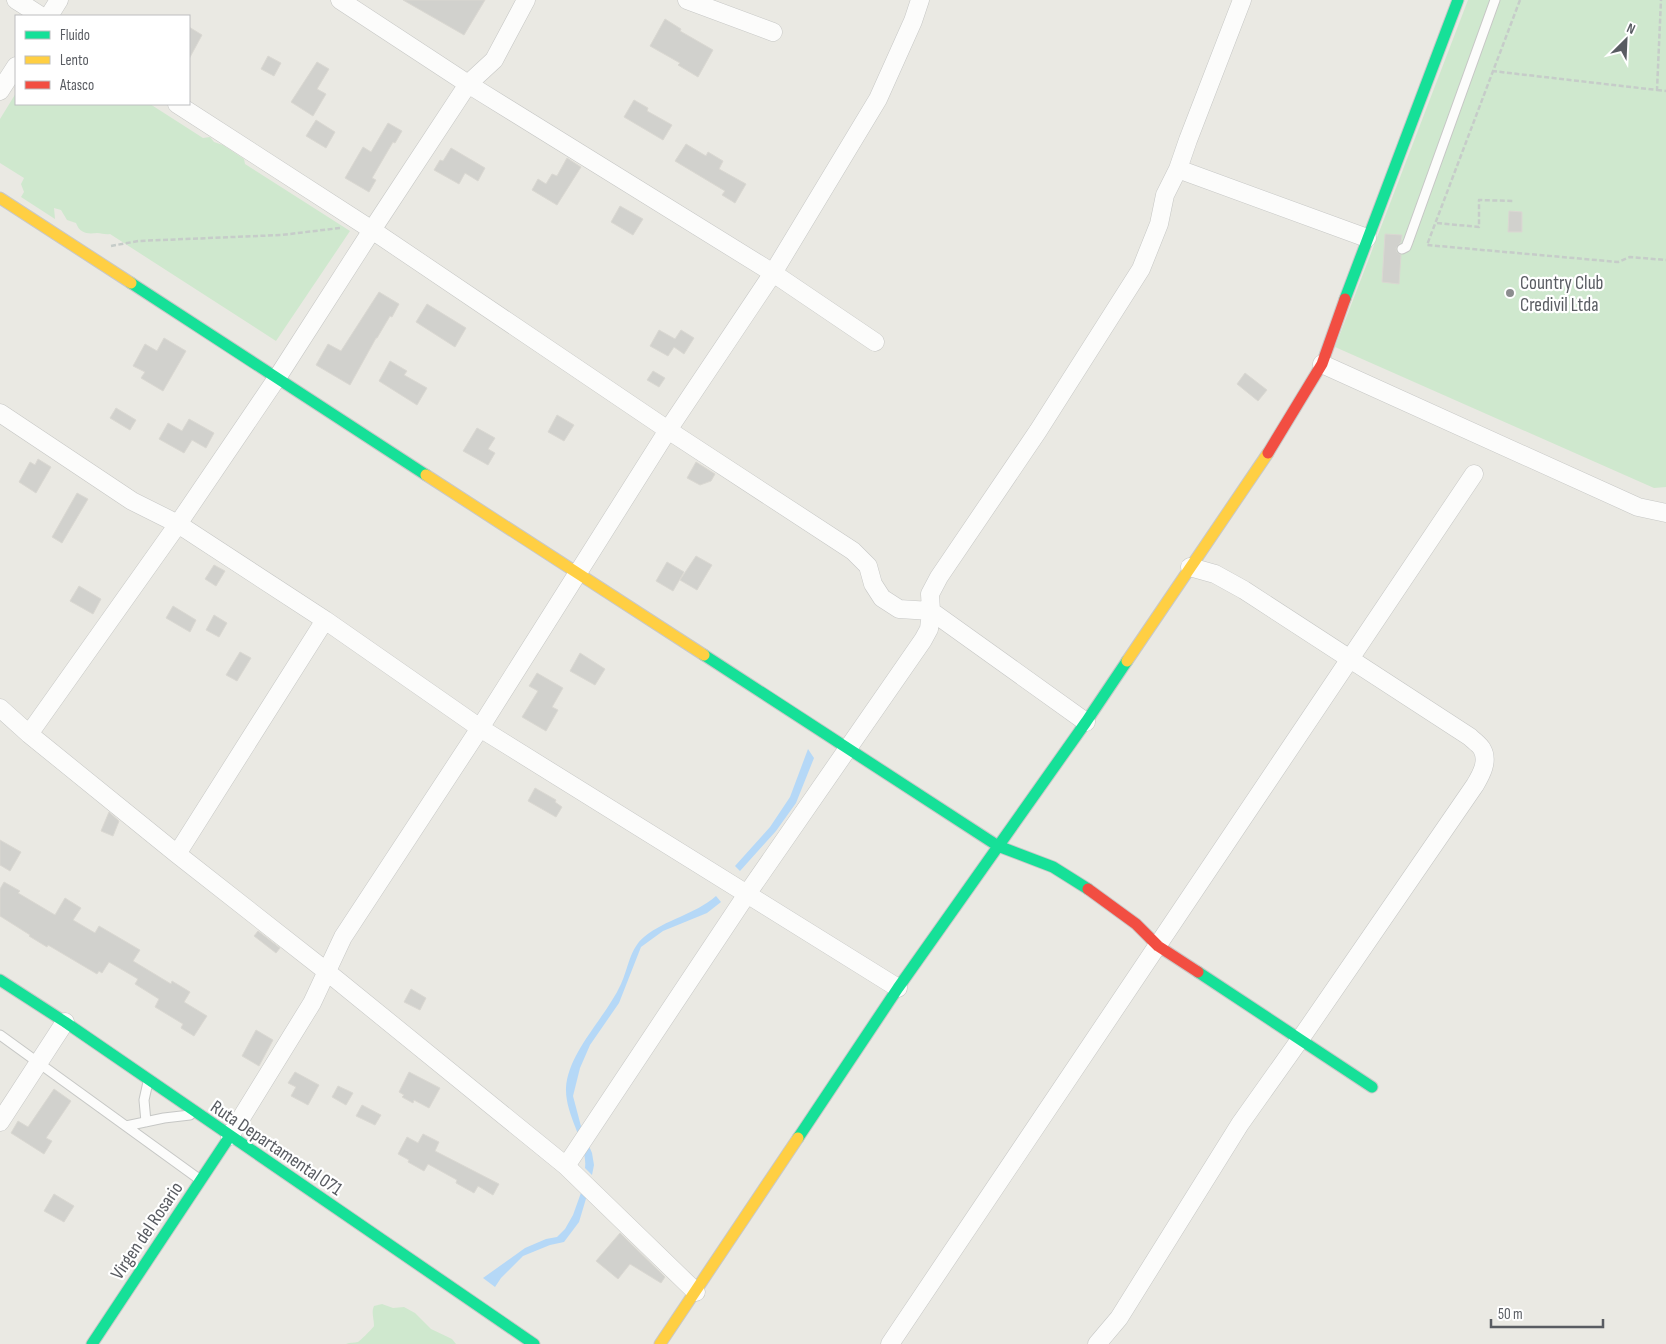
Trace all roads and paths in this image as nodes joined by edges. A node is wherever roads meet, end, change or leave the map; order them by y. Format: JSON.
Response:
{"nodes":[{"id":1,"x":16,"y":0,"type":"edge"},
{"id":2,"x":60,"y":0,"type":"edge"},
{"id":3,"x":340,"y":0,"type":"edge"},
{"id":4,"x":526,"y":0,"type":"edge"},
{"id":5,"x":687,"y":0,"type":"edge"},
{"id":6,"x":920,"y":0,"type":"edge"},
{"id":7,"x":1242,"y":0,"type":"edge"},
{"id":8,"x":1458,"y":0,"type":"edge"},
{"id":9,"x":1495,"y":0,"type":"edge"},
{"id":10,"x":1520,"y":0,"type":"edge"},
{"id":11,"x":1661,"y":0,"type":"edge"},
{"id":12,"x":39,"y":15,"type":"edge"},
{"id":13,"x":50,"y":15,"type":"edge"},
{"id":14,"x":773,"y":32,"type":"dead end"},
{"id":15,"x":15,"y":68,"type":"edge"},
{"id":16,"x":1492,"y":71,"type":"junction"},
{"id":17,"x":468,"y":84,"type":"junction"},
{"id":18,"x":0,"y":90,"type":"edge"},
{"id":19,"x":1657,"y":90,"type":"junction"},
{"id":20,"x":1666,"y":91,"type":"edge"},
{"id":21,"x":179,"y":105,"type":"edge"},
{"id":22,"x":1178,"y":169,"type":"junction"},
{"id":23,"x":0,"y":198,"type":"edge"},
{"id":24,"x":1514,"y":201,"type":"dead end"},
{"id":25,"x":1436,"y":223,"type":"junction"},
{"id":26,"x":348,"y":227,"type":"dead end"},
{"id":27,"x":372,"y":230,"type":"junction"},
{"id":28,"x":1373,"y":240,"type":"junction"},
{"id":29,"x":111,"y":246,"type":"dead end"},
{"id":30,"x":1402,"y":249,"type":"dead end"},
{"id":31,"x":1666,"y":260,"type":"edge"},
{"id":32,"x":773,"y":273,"type":"junction"},
{"id":33,"x":876,"y":342,"type":"dead end"},
{"id":34,"x":1322,"y":364,"type":"junction"},
{"id":35,"x":277,"y":378,"type":"junction"},
{"id":36,"x":0,"y":413,"type":"edge"},
{"id":37,"x":668,"y":430,"type":"junction"},
{"id":38,"x":1474,"y":474,"type":"dead end"},
{"id":39,"x":1666,"y":513,"type":"edge"},
{"id":40,"x":178,"y":524,"type":"junction"},
{"id":41,"x":1190,"y":567,"type":"junction"},
{"id":42,"x":577,"y":572,"type":"junction"},
{"id":43,"x":931,"y":611,"type":"junction"},
{"id":44,"x":324,"y":620,"type":"junction"},
{"id":45,"x":1349,"y":660,"type":"junction"},
{"id":46,"x":0,"y":708,"type":"edge"},
{"id":47,"x":1086,"y":722,"type":"junction"},
{"id":48,"x":480,"y":728,"type":"junction"},
{"id":49,"x":28,"y":734,"type":"junction"},
{"id":50,"x":849,"y":749,"type":"junction"},
{"id":51,"x":998,"y":846,"type":"junction"},
{"id":52,"x":177,"y":854,"type":"junction"},
{"id":53,"x":748,"y":894,"type":"junction"},
{"id":54,"x":1158,"y":946,"type":"junction"},
{"id":55,"x":326,"y":971,"type":"junction"},
{"id":56,"x":0,"y":980,"type":"edge"},
{"id":57,"x":898,"y":988,"type":"junction"},
{"id":58,"x":65,"y":1022,"type":"junction"},
{"id":59,"x":0,"y":1035,"type":"edge"},
{"id":60,"x":1301,"y":1038,"type":"junction"},
{"id":61,"x":39,"y":1062,"type":"junction"},
{"id":62,"x":148,"y":1080,"type":"junction"},
{"id":63,"x":1372,"y":1087,"type":"dead end"},
{"id":64,"x":197,"y":1114,"type":"junction"},
{"id":65,"x":0,"y":1122,"type":"edge"},
{"id":66,"x":146,"y":1122,"type":"junction"},
{"id":67,"x":126,"y":1126,"type":"junction"},
{"id":68,"x":230,"y":1136,"type":"junction"},
{"id":69,"x":566,"y":1166,"type":"junction"},
{"id":70,"x":201,"y":1180,"type":"junction"},
{"id":71,"x":696,"y":1292,"type":"junction"},
{"id":72,"x":92,"y":1344,"type":"edge"},
{"id":73,"x":534,"y":1344,"type":"edge"},
{"id":74,"x":660,"y":1344,"type":"edge"},
{"id":75,"x":890,"y":1344,"type":"edge"},
{"id":76,"x":1097,"y":1344,"type":"edge"}],
"edges":[{"from":1,"to":12,"type":"street"},
{"from":2,"to":13,"type":"street"},
{"from":3,"to":17,"type":"street"},
{"from":4,"to":17,"type":"street"},
{"from":5,"to":14,"type":"street"},
{"from":6,"to":32,"type":"street"},
{"from":7,"to":22,"type":"street"},
{"from":8,"to":28,"type":"street"},
{"from":9,"to":30,"type":"lane"},
{"from":10,"to":16,"type":"path"},
{"from":11,"to":19,"type":"path"},
{"from":15,"to":18,"type":"street"},
{"from":16,"to":19,"type":"path"},
{"from":16,"to":25,"type":"path"},
{"from":17,"to":27,"type":"street"},
{"from":17,"to":32,"type":"street"},
{"from":19,"to":20,"type":"path"},
{"from":21,"to":27,"type":"street"},
{"from":22,"to":28,"type":"street"},
{"from":22,"to":43,"type":"street"},
{"from":23,"to":35,"type":"street"},
{"from":24,"to":25,"type":"path"},
{"from":25,"to":31,"type":"path"},
{"from":26,"to":29,"type":"path"},
{"from":27,"to":35,"type":"street"},
{"from":27,"to":37,"type":"street"},
{"from":28,"to":34,"type":"street"},
{"from":32,"to":33,"type":"street"},
{"from":32,"to":37,"type":"street"},
{"from":34,"to":39,"type":"street"},
{"from":34,"to":41,"type":"street"},
{"from":35,"to":40,"type":"street"},
{"from":35,"to":42,"type":"street"},
{"from":36,"to":40,"type":"street"},
{"from":37,"to":42,"type":"street"},
{"from":37,"to":43,"type":"street"},
{"from":38,"to":45,"type":"street"},
{"from":40,"to":44,"type":"street"},
{"from":40,"to":49,"type":"street"},
{"from":41,"to":45,"type":"street"},
{"from":41,"to":47,"type":"street"},
{"from":42,"to":48,"type":"street"},
{"from":42,"to":50,"type":"street"},
{"from":43,"to":47,"type":"street"},
{"from":43,"to":50,"type":"street"},
{"from":44,"to":48,"type":"street"},
{"from":44,"to":52,"type":"street"},
{"from":45,"to":54,"type":"street"},
{"from":45,"to":60,"type":"street"},
{"from":46,"to":49,"type":"street"},
{"from":47,"to":51,"type":"street"},
{"from":48,"to":53,"type":"street"},
{"from":48,"to":55,"type":"street"},
{"from":49,"to":52,"type":"street"},
{"from":50,"to":51,"type":"street"},
{"from":50,"to":53,"type":"street"},
{"from":51,"to":54,"type":"street"},
{"from":51,"to":57,"type":"street"},
{"from":52,"to":55,"type":"street"},
{"from":53,"to":57,"type":"street"},
{"from":53,"to":69,"type":"street"},
{"from":54,"to":60,"type":"street"},
{"from":54,"to":75,"type":"street"},
{"from":55,"to":68,"type":"street"},
{"from":55,"to":69,"type":"street"},
{"from":56,"to":58,"type":"street","name":"Ruta Departamental 071"},
{"from":57,"to":71,"type":"street"},
{"from":58,"to":61,"type":"street"},
{"from":58,"to":62,"type":"street","name":"Ruta Departamental 071"},
{"from":59,"to":61,"type":"lane"},
{"from":60,"to":63,"type":"street"},
{"from":60,"to":76,"type":"street"},
{"from":61,"to":65,"type":"street"},
{"from":61,"to":67,"type":"lane"},
{"from":62,"to":64,"type":"street","name":"Ruta Departamental 071"},
{"from":62,"to":66,"type":"lane"},
{"from":64,"to":66,"type":"lane"},
{"from":64,"to":68,"type":"street","name":"Ruta Departamental 071"},
{"from":66,"to":67,"type":"lane"},
{"from":67,"to":70,"type":"lane"},
{"from":68,"to":70,"type":"street","name":"Virgen del Rosario"},
{"from":68,"to":73,"type":"street","name":"Ruta Departamental 071"},
{"from":69,"to":71,"type":"street"},
{"from":70,"to":72,"type":"street","name":"Virgen del Rosario"},
{"from":71,"to":74,"type":"street"}]}
